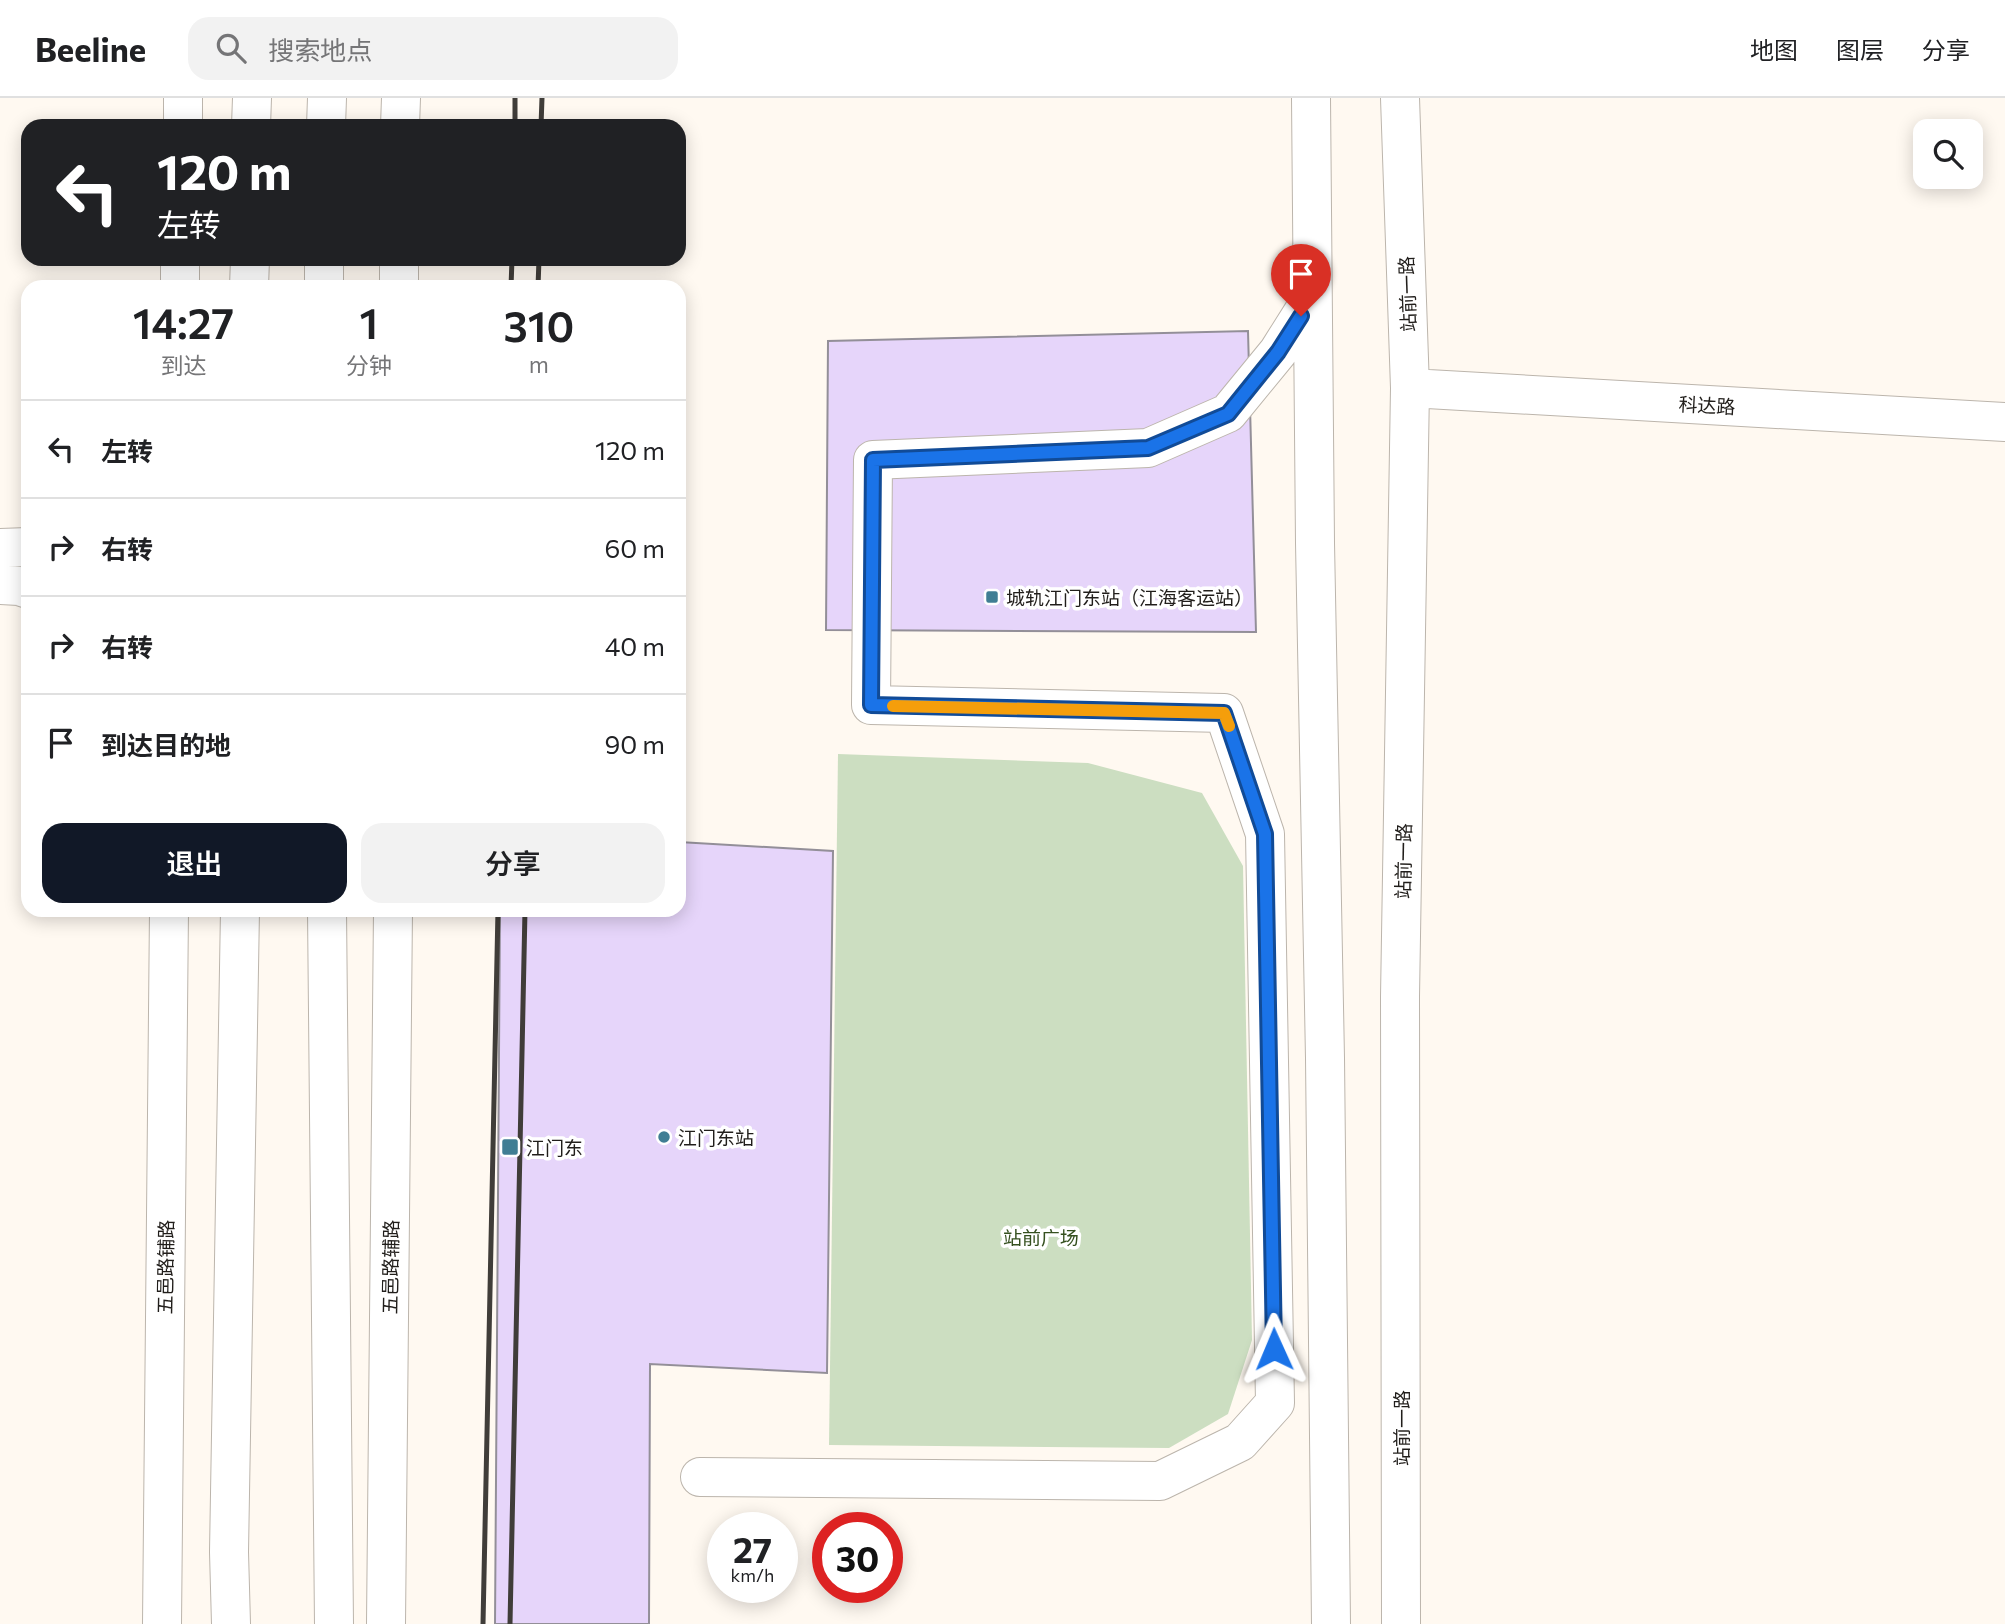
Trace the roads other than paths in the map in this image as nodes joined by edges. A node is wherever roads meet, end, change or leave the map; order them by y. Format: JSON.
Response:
{"nodes":[{"id":1,"x":183,"y":98,"type":"edge"},
{"id":2,"x":252,"y":98,"type":"edge"},
{"id":3,"x":327,"y":98,"type":"edge"},
{"id":4,"x":401,"y":98,"type":"edge"},
{"id":5,"x":1311,"y":98,"type":"edge"},
{"id":6,"x":1400,"y":98,"type":"edge"},
{"id":7,"x":183,"y":119,"type":"edge"},
{"id":8,"x":251,"y":119,"type":"edge"},
{"id":9,"x":327,"y":119,"type":"edge"},
{"id":10,"x":400,"y":119,"type":"edge"},
{"id":11,"x":1312,"y":298,"type":"junction"},
{"id":12,"x":1410,"y":388,"type":"junction"},
{"id":13,"x":2005,"y":422,"type":"edge"},
{"id":14,"x":21,"y":547,"type":"edge"},
{"id":15,"x":0,"y":548,"type":"edge"},
{"id":16,"x":0,"y":585,"type":"edge"},
{"id":17,"x":21,"y":587,"type":"edge"},
{"id":18,"x":1320,"y":832,"type":"junction"},
{"id":19,"x":1265,"y":834,"type":"junction"},
{"id":20,"x":169,"y":917,"type":"edge"},
{"id":21,"x":240,"y":917,"type":"edge"},
{"id":22,"x":327,"y":917,"type":"edge"},
{"id":23,"x":393,"y":917,"type":"edge"},
{"id":24,"x":700,"y":1477,"type":"dead end"},
{"id":25,"x":229,"y":1552,"type":"junction"},
{"id":26,"x":335,"y":1570,"type":"junction"},
{"id":27,"x":162,"y":1624,"type":"edge"},
{"id":28,"x":218,"y":1624,"type":"edge"},
{"id":29,"x":230,"y":1624,"type":"edge"},
{"id":30,"x":334,"y":1624,"type":"edge"},
{"id":31,"x":341,"y":1624,"type":"edge"},
{"id":32,"x":386,"y":1624,"type":"edge"},
{"id":33,"x":1331,"y":1624,"type":"edge"},
{"id":34,"x":1401,"y":1624,"type":"edge"}],
"edges":[{"from":1,"to":7,"type":"main road"},
{"from":2,"to":8,"type":"main road"},
{"from":3,"to":9,"type":"main road"},
{"from":4,"to":10,"type":"main road"},
{"from":5,"to":11,"type":"main road"},
{"from":6,"to":12,"type":"main road","name":"站前一路"},
{"from":11,"to":18,"type":"main road"},
{"from":11,"to":19,"type":"main road"},
{"from":12,"to":13,"type":"main road","name":"科达路"},
{"from":12,"to":34,"type":"main road","name":"站前一路"},
{"from":14,"to":15,"type":"main road"},
{"from":16,"to":17,"type":"main road"},
{"from":18,"to":19,"type":"main road"},
{"from":18,"to":33,"type":"main road"},
{"from":19,"to":24,"type":"main road"},
{"from":20,"to":27,"type":"main road","name":"五邑路铺路"},
{"from":21,"to":25,"type":"main road"},
{"from":22,"to":26,"type":"main road"},
{"from":23,"to":32,"type":"main road","name":"五邑路辅路"},
{"from":25,"to":28,"type":"main road"},
{"from":25,"to":29,"type":"main road"},
{"from":26,"to":30,"type":"main road"},
{"from":26,"to":31,"type":"main road"}]}
